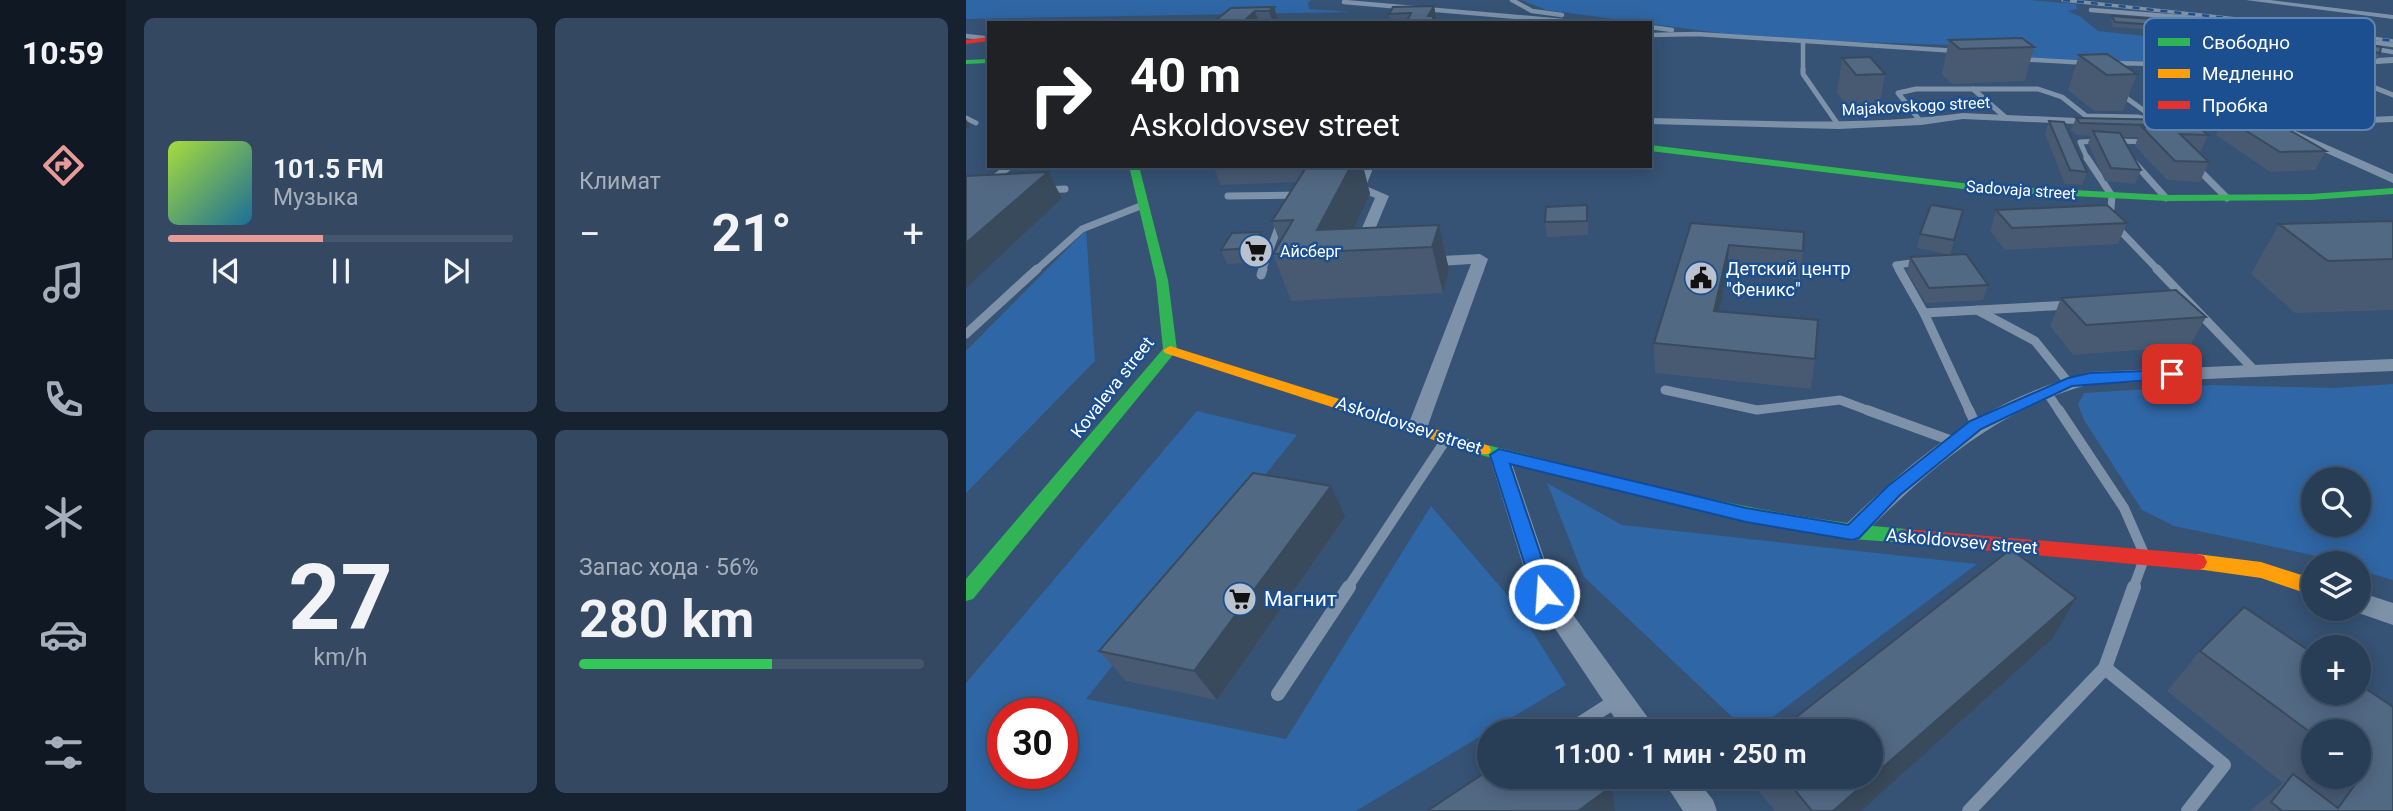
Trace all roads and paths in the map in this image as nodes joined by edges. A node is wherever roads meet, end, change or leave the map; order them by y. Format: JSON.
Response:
{"nodes":[{"id":1,"x":1513,"y":0,"type":"edge"},
{"id":2,"x":2250,"y":0,"type":"edge"},
{"id":3,"x":1344,"y":2,"type":"edge"},
{"id":4,"x":2091,"y":10,"type":"dead end"},
{"id":5,"x":2193,"y":18,"type":"edge"},
{"id":6,"x":2393,"y":18,"type":"edge"},
{"id":7,"x":2121,"y":19,"type":"edge"},
{"id":8,"x":1607,"y":21,"type":"edge"},
{"id":9,"x":2144,"y":21,"type":"edge"},
{"id":10,"x":1652,"y":27,"type":"edge"},
{"id":11,"x":1697,"y":34,"type":"junction"},
{"id":12,"x":1652,"y":35,"type":"edge"},
{"id":13,"x":966,"y":36,"type":"edge"},
{"id":14,"x":987,"y":39,"type":"edge"},
{"id":15,"x":966,"y":42,"type":"edge"},
{"id":16,"x":2375,"y":42,"type":"edge"},
{"id":17,"x":1802,"y":43,"type":"junction"},
{"id":18,"x":2393,"y":45,"type":"edge"},
{"id":19,"x":2375,"y":49,"type":"edge"},
{"id":20,"x":1966,"y":52,"type":"edge"},
{"id":21,"x":2393,"y":52,"type":"edge"},
{"id":22,"x":2014,"y":58,"type":"edge"},
{"id":23,"x":2393,"y":60,"type":"edge"},
{"id":24,"x":987,"y":61,"type":"edge"},
{"id":25,"x":2375,"y":61,"type":"edge"},
{"id":26,"x":966,"y":62,"type":"edge"},
{"id":27,"x":2144,"y":64,"type":"edge"},
{"id":28,"x":2375,"y":88,"type":"edge"},
{"id":29,"x":1973,"y":89,"type":"junction"},
{"id":30,"x":2115,"y":89,"type":"edge"},
{"id":31,"x":2393,"y":95,"type":"edge"},
{"id":32,"x":2144,"y":111,"type":"edge"},
{"id":33,"x":2006,"y":117,"type":"junction"},
{"id":34,"x":966,"y":118,"type":"edge"},
{"id":35,"x":2144,"y":119,"type":"edge"},
{"id":36,"x":2393,"y":119,"type":"edge"},
{"id":37,"x":2044,"y":120,"type":"junction"},
{"id":38,"x":2375,"y":120,"type":"edge"},
{"id":39,"x":1652,"y":121,"type":"edge"},
{"id":40,"x":1921,"y":122,"type":"junction"},
{"id":41,"x":976,"y":123,"type":"dead end"},
{"id":42,"x":2144,"y":123,"type":"edge"},
{"id":43,"x":1839,"y":126,"type":"junction"},
{"id":44,"x":2188,"y":130,"type":"edge"},
{"id":45,"x":2237,"y":130,"type":"edge"},
{"id":46,"x":2284,"y":130,"type":"edge"},
{"id":47,"x":2062,"y":131,"type":"edge"},
{"id":48,"x":2071,"y":136,"type":"edge"},
{"id":49,"x":2119,"y":141,"type":"junction"},
{"id":50,"x":2080,"y":142,"type":"junction"},
{"id":51,"x":2157,"y":143,"type":"edge"},
{"id":52,"x":1652,"y":148,"type":"edge"},
{"id":53,"x":2187,"y":157,"type":"edge"},
{"id":54,"x":1007,"y":168,"type":"edge"},
{"id":55,"x":1134,"y":168,"type":"edge"},
{"id":56,"x":1367,"y":168,"type":"edge"},
{"id":57,"x":2393,"y":179,"type":"edge"},
{"id":58,"x":984,"y":186,"type":"edge"},
{"id":59,"x":1065,"y":189,"type":"dead end"},
{"id":60,"x":1039,"y":190,"type":"edge"},
{"id":61,"x":2393,"y":191,"type":"edge"},
{"id":62,"x":1309,"y":194,"type":"edge"},
{"id":63,"x":1297,"y":195,"type":"junction"},
{"id":64,"x":1228,"y":196,"type":"dead end"},
{"id":65,"x":2112,"y":196,"type":"junction"},
{"id":66,"x":2166,"y":198,"type":"junction"},
{"id":67,"x":2227,"y":198,"type":"junction"},
{"id":68,"x":1292,"y":203,"type":"edge"},
{"id":69,"x":1143,"y":205,"type":"junction"},
{"id":70,"x":1286,"y":211,"type":"edge"},
{"id":71,"x":1931,"y":261,"type":"edge"},
{"id":72,"x":1403,"y":263,"type":"edge"},
{"id":73,"x":1365,"y":265,"type":"edge"},
{"id":74,"x":1261,"y":275,"type":"dead end"},
{"id":75,"x":2175,"y":299,"type":"edge"},
{"id":76,"x":2188,"y":299,"type":"junction"},
{"id":77,"x":2082,"y":304,"type":"edge"},
{"id":78,"x":1976,"y":310,"type":"junction"},
{"id":79,"x":1924,"y":313,"type":"junction"},
{"id":80,"x":966,"y":334,"type":"edge"},
{"id":81,"x":1170,"y":350,"type":"junction"},
{"id":82,"x":2393,"y":365,"type":"edge"},
{"id":83,"x":2255,"y":371,"type":"junction"},
{"id":84,"x":2068,"y":382,"type":"junction"},
{"id":85,"x":1665,"y":390,"type":"dead end"},
{"id":86,"x":2046,"y":391,"type":"junction"},
{"id":87,"x":1976,"y":425,"type":"junction"},
{"id":88,"x":1417,"y":428,"type":"junction"},
{"id":89,"x":1448,"y":438,"type":"junction"},
{"id":90,"x":1955,"y":442,"type":"junction"},
{"id":91,"x":1499,"y":455,"type":"junction"},
{"id":92,"x":1852,"y":533,"type":"junction"},
{"id":93,"x":2145,"y":556,"type":"junction"},
{"id":94,"x":2301,"y":583,"type":"edge"},
{"id":95,"x":966,"y":593,"type":"edge"},
{"id":96,"x":2371,"y":607,"type":"edge"},
{"id":97,"x":2393,"y":614,"type":"edge"},
{"id":98,"x":2105,"y":668,"type":"junction"},
{"id":99,"x":1278,"y":694,"type":"dead end"},
{"id":100,"x":1617,"y":700,"type":"junction"},
{"id":101,"x":1587,"y":719,"type":"edge"},
{"id":102,"x":1631,"y":719,"type":"edge"},
{"id":103,"x":1685,"y":789,"type":"edge"},
{"id":104,"x":1702,"y":811,"type":"edge"},
{"id":105,"x":1969,"y":811,"type":"edge"},
{"id":106,"x":2188,"y":811,"type":"edge"}],
"edges":[{"from":1,"to":8,"type":"lane"},
{"from":2,"to":6,"type":"street"},
{"from":3,"to":8,"type":"lane"},
{"from":4,"to":5,"type":"lane"},
{"from":7,"to":9,"type":"lane"},
{"from":10,"to":11,"type":"lane"},
{"from":11,"to":12,"type":"lane"},
{"from":11,"to":17,"type":"lane"},
{"from":13,"to":14,"type":"lane"},
{"from":14,"to":15,"type":"street"},
{"from":16,"to":18,"type":"lane"},
{"from":17,"to":20,"type":"lane"},
{"from":17,"to":43,"type":"lane"},
{"from":19,"to":21,"type":"lane"},
{"from":22,"to":27,"type":"lane"},
{"from":23,"to":25,"type":"street"},
{"from":24,"to":26,"type":"street"},
{"from":28,"to":31,"type":"lane"},
{"from":29,"to":33,"type":"lane"},
{"from":29,"to":35,"type":"lane"},
{"from":29,"to":40,"type":"lane"},
{"from":30,"to":32,"type":"lane"},
{"from":33,"to":37,"type":"street","name":"Majakovskogo street"},
{"from":33,"to":40,"type":"street","name":"Majakovskogo street"},
{"from":34,"to":41,"type":"lane"},
{"from":36,"to":38,"type":"street","name":"Majakovskogo street"},
{"from":37,"to":42,"type":"street","name":"Majakovskogo street"},
{"from":37,"to":47,"type":"lane"},
{"from":39,"to":43,"type":"street","name":"Majakovskogo street"},
{"from":40,"to":43,"type":"street","name":"Majakovskogo street"},
{"from":44,"to":45,"type":"street","name":"Majakovskogo street"},
{"from":46,"to":57,"type":"street"},
{"from":48,"to":50,"type":"lane"},
{"from":49,"to":50,"type":"lane"},
{"from":49,"to":51,"type":"lane"},
{"from":49,"to":66,"type":"lane"},
{"from":50,"to":65,"type":"lane"},
{"from":52,"to":65,"type":"street","name":"Sadovaja street"},
{"from":53,"to":67,"type":"lane"},
{"from":54,"to":58,"type":"lane"},
{"from":55,"to":69,"type":"street","name":"Kovaleva street"},
{"from":56,"to":73,"type":"street"},
{"from":59,"to":60,"type":"lane"},
{"from":61,"to":67,"type":"street","name":"Sadovaja street"},
{"from":62,"to":63,"type":"lane"},
{"from":63,"to":64,"type":"lane"},
{"from":63,"to":68,"type":"lane"},
{"from":65,"to":66,"type":"street","name":"Sadovaja street"},
{"from":65,"to":76,"type":"lane"},
{"from":66,"to":67,"type":"street","name":"Sadovaja street"},
{"from":69,"to":80,"type":"lane"},
{"from":69,"to":81,"type":"street","name":"Kovaleva street"},
{"from":70,"to":74,"type":"lane"},
{"from":71,"to":79,"type":"lane"},
{"from":72,"to":88,"type":"street"},
{"from":75,"to":76,"type":"lane"},
{"from":76,"to":83,"type":"lane"},
{"from":77,"to":78,"type":"lane"},
{"from":78,"to":79,"type":"lane"},
{"from":78,"to":84,"type":"lane"},
{"from":79,"to":87,"type":"lane"},
{"from":81,"to":88,"type":"street","name":"Askoldovsev street"},
{"from":81,"to":95,"type":"street","name":"Kovaleva street"},
{"from":82,"to":83,"type":"street"},
{"from":83,"to":84,"type":"street"},
{"from":84,"to":86,"type":"street"},
{"from":85,"to":90,"type":"lane"},
{"from":86,"to":87,"type":"street"},
{"from":86,"to":93,"type":"lane"},
{"from":87,"to":90,"type":"street"},
{"from":88,"to":89,"type":"street","name":"Askoldovsev street"},
{"from":89,"to":91,"type":"street","name":"Askoldovsev street"},
{"from":89,"to":99,"type":"lane"},
{"from":90,"to":92,"type":"street"},
{"from":91,"to":92,"type":"street","name":"Askoldovsev street"},
{"from":91,"to":100,"type":"street"},
{"from":92,"to":93,"type":"street","name":"Askoldovsev street"},
{"from":93,"to":94,"type":"street","name":"Askoldovsev street"},
{"from":93,"to":98,"type":"lane"},
{"from":96,"to":97,"type":"street"},
{"from":98,"to":105,"type":"lane"},
{"from":98,"to":106,"type":"lane"},
{"from":100,"to":101,"type":"lane"},
{"from":100,"to":102,"type":"street"},
{"from":103,"to":104,"type":"street"}]}
